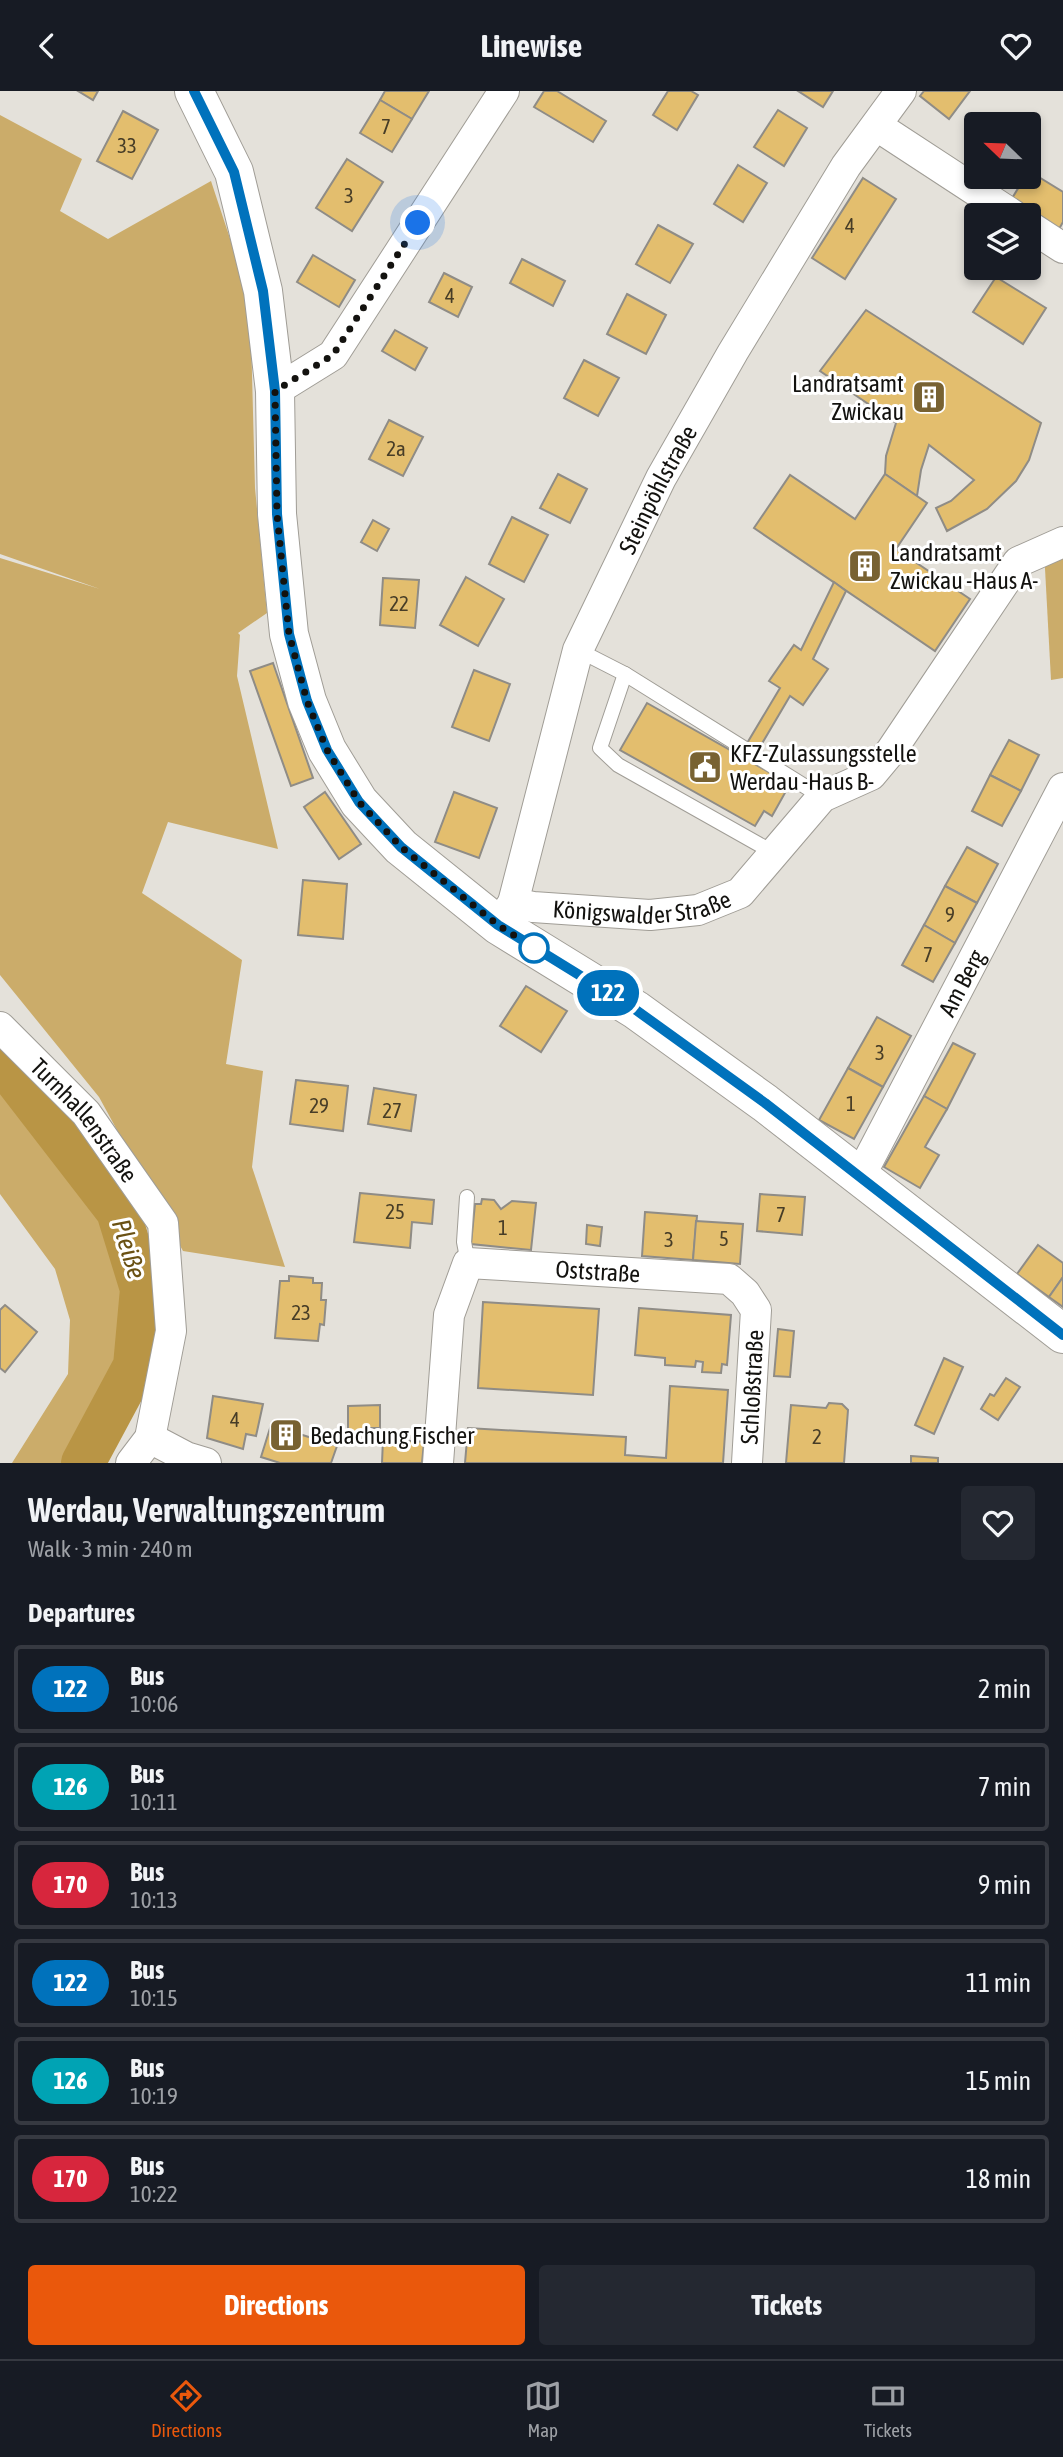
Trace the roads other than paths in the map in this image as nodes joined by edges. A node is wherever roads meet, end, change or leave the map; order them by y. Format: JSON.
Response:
{"nodes":[{"id":1,"x":194,"y":91,"type":"edge"},
{"id":2,"x":504,"y":91,"type":"edge"},
{"id":3,"x":901,"y":91,"type":"edge"},
{"id":4,"x":877,"y":126,"type":"junction"},
{"id":5,"x":995,"y":203,"type":"edge"},
{"id":6,"x":1041,"y":234,"type":"edge"},
{"id":7,"x":1063,"y":248,"type":"edge"},
{"id":8,"x":275,"y":391,"type":"junction"},
{"id":9,"x":1063,"y":542,"type":"edge"},
{"id":10,"x":578,"y":650,"type":"junction"},
{"id":11,"x":625,"y":674,"type":"junction"},
{"id":12,"x":1063,"y":788,"type":"edge"},
{"id":13,"x":822,"y":797,"type":"junction"},
{"id":14,"x":776,"y":854,"type":"junction"},
{"id":15,"x":506,"y":914,"type":"junction"},
{"id":16,"x":0,"y":1027,"type":"edge"},
{"id":17,"x":857,"y":1175,"type":"junction"},
{"id":18,"x":467,"y":1197,"type":"dead end"},
{"id":19,"x":468,"y":1263,"type":"junction"},
{"id":20,"x":729,"y":1279,"type":"joint"},
{"id":21,"x":1063,"y":1335,"type":"edge"},
{"id":22,"x":150,"y":1438,"type":"junction"},
{"id":23,"x":131,"y":1463,"type":"edge"},
{"id":24,"x":206,"y":1463,"type":"edge"},
{"id":25,"x":438,"y":1463,"type":"edge"},
{"id":26,"x":747,"y":1463,"type":"edge"}],
"edges":[{"from":1,"to":8,"type":"street","name":"Königswalder Straße"},
{"from":2,"to":8,"type":"street"},
{"from":3,"to":4,"type":"street","name":"Steinpöhlstraße"},
{"from":4,"to":5,"type":"street"},
{"from":4,"to":10,"type":"street","name":"Steinpöhlstraße"},
{"from":6,"to":7,"type":"street"},
{"from":8,"to":15,"type":"street","name":"Königswalder Straße"},
{"from":9,"to":13,"type":"street","name":"Königswalder Straße"},
{"from":10,"to":11,"type":"lane"},
{"from":10,"to":15,"type":"street","name":"Steinpöhlstraße"},
{"from":11,"to":13,"type":"lane"},
{"from":11,"to":14,"type":"lane"},
{"from":12,"to":17,"type":"street","name":"Am Berg"},
{"from":13,"to":14,"type":"street","name":"Königswalder Straße"},
{"from":14,"to":15,"type":"street","name":"Königswalder Straße"},
{"from":15,"to":17,"type":"street","name":"Königswalder Straße"},
{"from":16,"to":22,"type":"street","name":"Turnhallenstraße"},
{"from":17,"to":21,"type":"street","name":"Königswalder Straße"},
{"from":18,"to":19,"type":"lane"},
{"from":19,"to":20,"type":"street","name":"Oststraße"},
{"from":19,"to":25,"type":"street"},
{"from":20,"to":26,"type":"street","name":"Schloßstraße"},
{"from":22,"to":23,"type":"street","name":"Turnhallenstraße"},
{"from":22,"to":24,"type":"street"}]}
